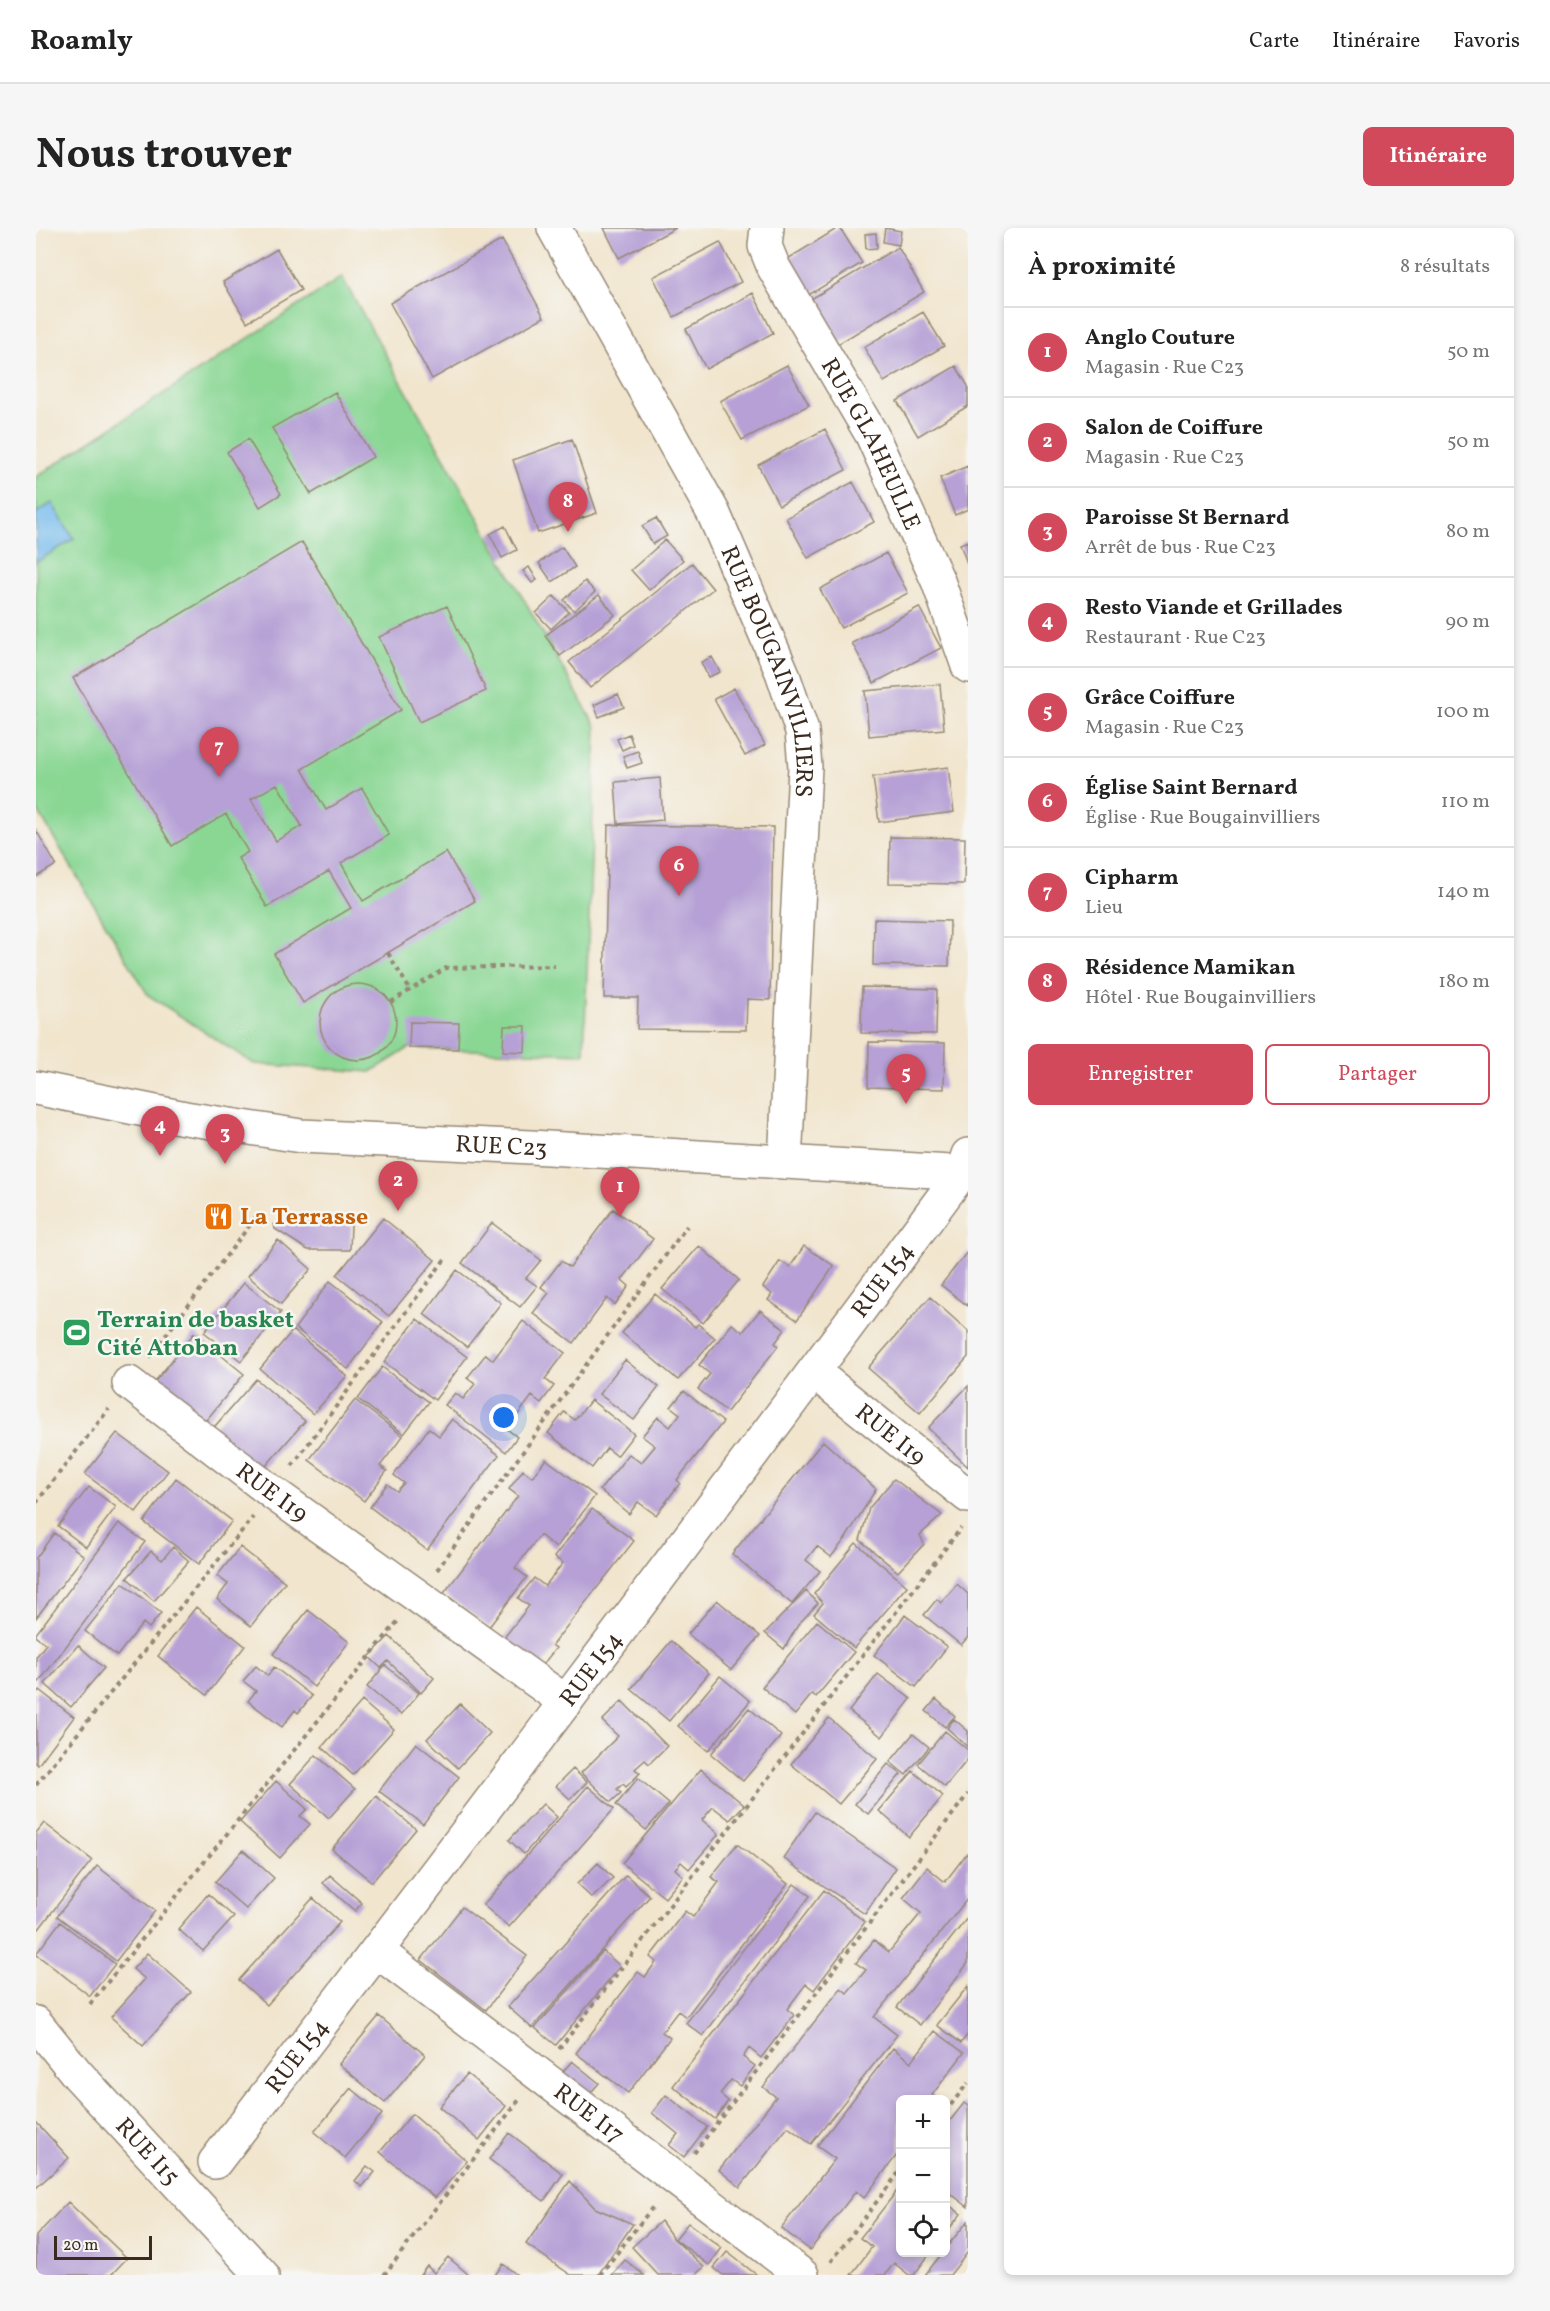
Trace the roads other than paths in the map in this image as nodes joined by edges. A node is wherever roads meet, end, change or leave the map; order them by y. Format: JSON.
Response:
{"nodes":[{"id":1,"x":554,"y":228,"type":"edge"},
{"id":2,"x":767,"y":228,"type":"edge"},
{"id":3,"x":968,"y":666,"type":"edge"},
{"id":4,"x":36,"y":1088,"type":"edge"},
{"id":5,"x":785,"y":1162,"type":"junction"},
{"id":6,"x":966,"y":1167,"type":"edge"},
{"id":7,"x":814,"y":1372,"type":"junction"},
{"id":8,"x":129,"y":1383,"type":"dead end"},
{"id":9,"x":968,"y":1496,"type":"edge"},
{"id":10,"x":566,"y":1702,"type":"junction"},
{"id":11,"x":377,"y":1951,"type":"junction"},
{"id":12,"x":36,"y":2023,"type":"edge"},
{"id":13,"x":215,"y":2162,"type":"dead end"},
{"id":14,"x":815,"y":2270,"type":"edge"},
{"id":15,"x":262,"y":2275,"type":"edge"}],
"edges":[{"from":1,"to":5,"type":"street","name":"RUE BOUGAINVILLIERS"},
{"from":2,"to":3,"type":"street","name":"RUE GLAHEULLE"},
{"from":4,"to":5,"type":"street","name":"RUE C23"},
{"from":5,"to":6,"type":"street","name":"RUE C23"},
{"from":6,"to":7,"type":"street","name":"RUE I54"},
{"from":7,"to":9,"type":"street","name":"RUE I19"},
{"from":7,"to":10,"type":"street","name":"RUE I54"},
{"from":8,"to":10,"type":"street","name":"RUE I19"},
{"from":10,"to":11,"type":"street","name":"RUE I54"},
{"from":11,"to":13,"type":"street","name":"RUE I54"},
{"from":11,"to":14,"type":"street","name":"RUE I17"},
{"from":12,"to":15,"type":"street","name":"RUE I15"}]}
